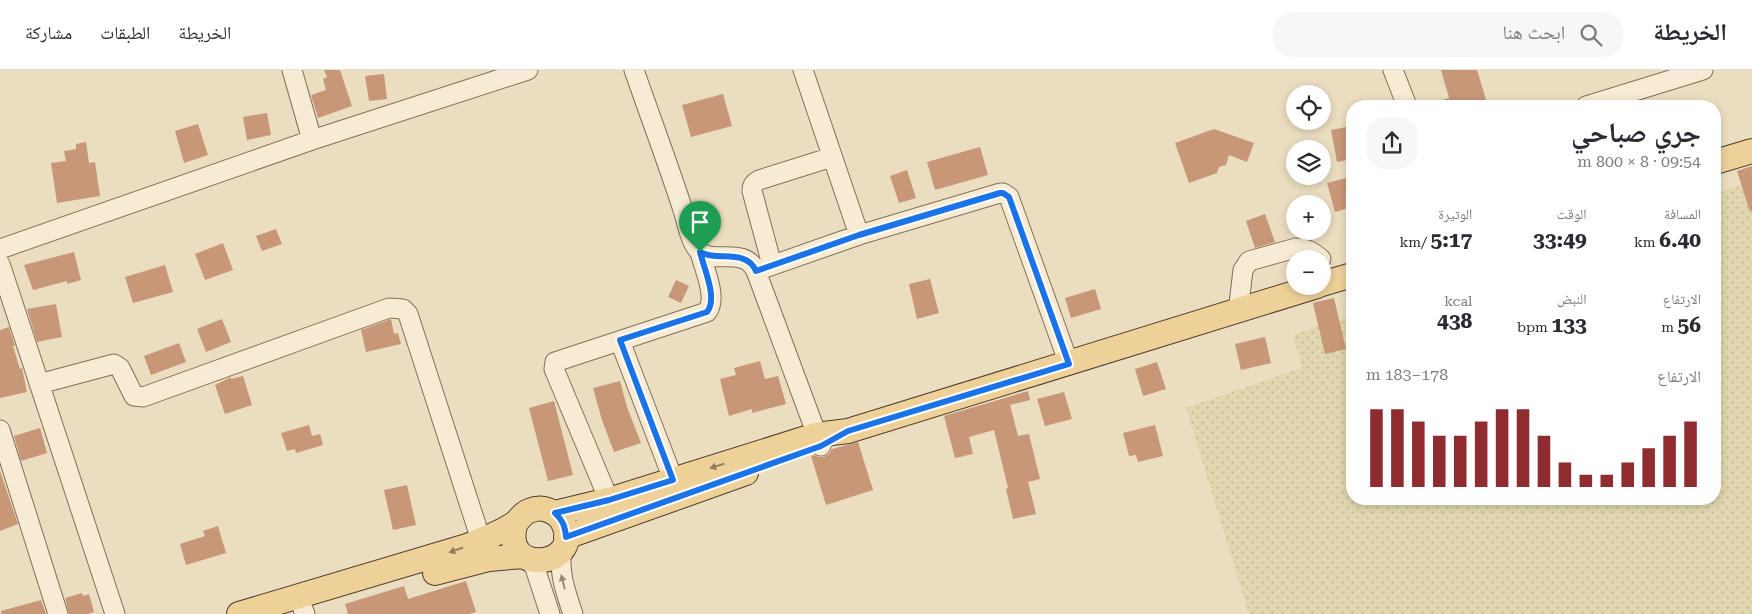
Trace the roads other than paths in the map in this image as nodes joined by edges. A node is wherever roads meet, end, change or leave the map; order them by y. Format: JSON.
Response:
{"nodes":[{"id":1,"x":292,"y":70,"type":"edge"},
{"id":2,"x":527,"y":70,"type":"edge"},
{"id":3,"x":634,"y":70,"type":"edge"},
{"id":4,"x":803,"y":70,"type":"edge"},
{"id":5,"x":1393,"y":70,"type":"edge"},
{"id":6,"x":1703,"y":70,"type":"edge"},
{"id":7,"x":1404,"y":100,"type":"edge"},
{"id":8,"x":1610,"y":100,"type":"edge"},
{"id":9,"x":312,"y":140,"type":"junction"},
{"id":10,"x":1752,"y":151,"type":"edge"},
{"id":11,"x":832,"y":156,"type":"junction"},
{"id":12,"x":1721,"y":160,"type":"edge"},
{"id":13,"x":859,"y":235,"type":"junction"},
{"id":14,"x":0,"y":249,"type":"edge"},
{"id":15,"x":1294,"y":250,"type":"edge"},
{"id":16,"x":1310,"y":250,"type":"edge"},
{"id":17,"x":700,"y":252,"type":"junction"},
{"id":18,"x":1286,"y":252,"type":"edge"},
{"id":19,"x":0,"y":264,"type":"edge"},
{"id":20,"x":764,"y":268,"type":"junction"},
{"id":21,"x":1331,"y":269,"type":"edge"},
{"id":22,"x":1340,"y":279,"type":"edge"},
{"id":23,"x":1289,"y":295,"type":"edge"},
{"id":24,"x":1238,"y":312,"type":"junction"},
{"id":25,"x":620,"y":340,"type":"junction"},
{"id":26,"x":1069,"y":364,"type":"junction"},
{"id":27,"x":39,"y":384,"type":"junction"},
{"id":28,"x":0,"y":430,"type":"edge"},
{"id":29,"x":819,"y":441,"type":"junction"},
{"id":30,"x":673,"y":480,"type":"junction"},
{"id":31,"x":609,"y":500,"type":"junction"},
{"id":32,"x":555,"y":513,"type":"junction"},
{"id":33,"x":516,"y":522,"type":"junction"},
{"id":34,"x":482,"y":540,"type":"junction"},
{"id":35,"x":564,"y":543,"type":"junction"},
{"id":36,"x":526,"y":557,"type":"junction"},
{"id":37,"x":298,"y":612,"type":"edge"},
{"id":38,"x":58,"y":614,"type":"edge"},
{"id":39,"x":115,"y":614,"type":"edge"},
{"id":40,"x":239,"y":614,"type":"edge"},
{"id":41,"x":550,"y":614,"type":"edge"},
{"id":42,"x":572,"y":614,"type":"edge"}],
"edges":[{"from":1,"to":9,"type":"street"},
{"from":2,"to":9,"type":"street"},
{"from":3,"to":17,"type":"street"},
{"from":4,"to":11,"type":"street"},
{"from":5,"to":7,"type":"street"},
{"from":6,"to":8,"type":"street"},
{"from":9,"to":14,"type":"street"},
{"from":10,"to":12,"type":"main road"},
{"from":11,"to":13,"type":"street"},
{"from":11,"to":20,"type":"street"},
{"from":13,"to":20,"type":"street"},
{"from":13,"to":26,"type":"street"},
{"from":15,"to":16,"type":"street"},
{"from":17,"to":20,"type":"street"},
{"from":17,"to":25,"type":"street"},
{"from":18,"to":24,"type":"street"},
{"from":19,"to":27,"type":"street"},
{"from":20,"to":29,"type":"street"},
{"from":21,"to":22,"type":"street"},
{"from":23,"to":24,"type":"main road"},
{"from":24,"to":26,"type":"main road"},
{"from":25,"to":30,"type":"street"},
{"from":25,"to":31,"type":"street"},
{"from":26,"to":29,"type":"main road"},
{"from":27,"to":34,"type":"street"},
{"from":27,"to":39,"type":"street"},
{"from":28,"to":38,"type":"street"},
{"from":29,"to":30,"type":"main road","one_way":true},
{"from":29,"to":35,"type":"main road"},
{"from":30,"to":31,"type":"main road"},
{"from":31,"to":32,"type":"main road"},
{"from":32,"to":33,"type":"main road"},
{"from":32,"to":35,"type":"main road"},
{"from":33,"to":34,"type":"main road"},
{"from":33,"to":36,"type":"main road"},
{"from":34,"to":40,"type":"main road","one_way":true},
{"from":35,"to":36,"type":"main road"},
{"from":42,"to":35,"type":"street","one_way":true},
{"from":36,"to":37,"type":"main road"},
{"from":36,"to":41,"type":"street"}]}
